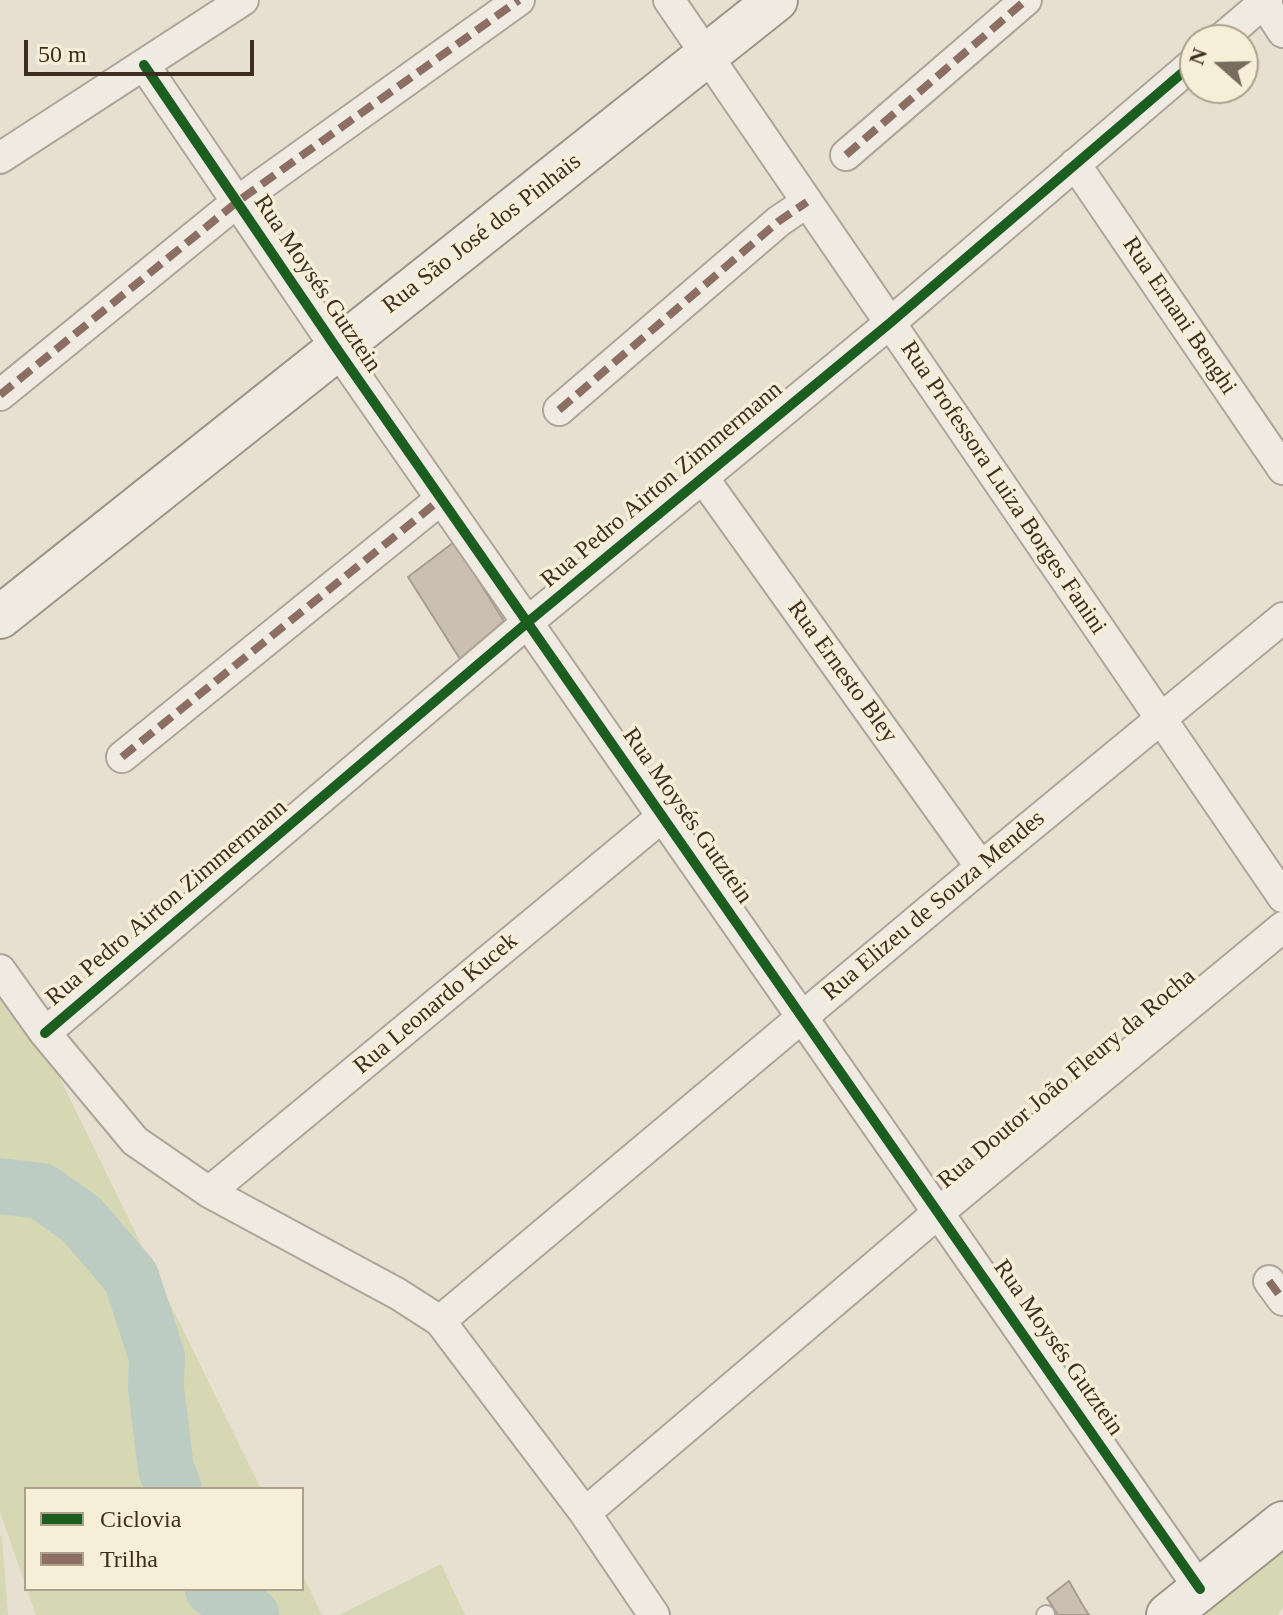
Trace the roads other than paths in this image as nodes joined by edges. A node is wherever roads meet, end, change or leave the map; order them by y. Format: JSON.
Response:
{"nodes":[{"id":1,"x":243,"y":0,"type":"edge"},
{"id":2,"x":519,"y":0,"type":"edge"},
{"id":3,"x":669,"y":0,"type":"edge"},
{"id":4,"x":776,"y":0,"type":"edge"},
{"id":5,"x":1026,"y":0,"type":"edge"},
{"id":6,"x":1264,"y":1,"type":"edge"},
{"id":7,"x":1238,"y":24,"type":"edge"},
{"id":8,"x":1283,"y":32,"type":"edge"},
{"id":9,"x":707,"y":55,"type":"junction"},
{"id":10,"x":144,"y":65,"type":"junction"},
{"id":11,"x":1179,"y":76,"type":"edge"},
{"id":12,"x":846,"y":155,"type":"dead end"},
{"id":13,"x":0,"y":158,"type":"edge"},
{"id":14,"x":1075,"y":164,"type":"junction"},
{"id":15,"x":237,"y":202,"type":"junction"},
{"id":16,"x":807,"y":202,"type":"junction"},
{"id":17,"x":890,"y":323,"type":"junction"},
{"id":18,"x":337,"y":349,"type":"junction"},
{"id":19,"x":0,"y":395,"type":"edge"},
{"id":20,"x":559,"y":410,"type":"dead end"},
{"id":21,"x":1283,"y":469,"type":"edge"},
{"id":22,"x":703,"y":478,"type":"junction"},
{"id":23,"x":441,"y":499,"type":"junction"},
{"id":24,"x":0,"y":617,"type":"edge"},
{"id":25,"x":1283,"y":618,"type":"edge"},
{"id":26,"x":528,"y":622,"type":"junction"},
{"id":27,"x":1160,"y":717,"type":"junction"},
{"id":28,"x":122,"y":757,"type":"dead end"},
{"id":29,"x":663,"y":816,"type":"junction"},
{"id":30,"x":981,"y":867,"type":"junction"},
{"id":31,"x":1283,"y":897,"type":"edge"},
{"id":32,"x":1283,"y":927,"type":"edge"},
{"id":33,"x":0,"y":970,"type":"edge"},
{"id":34,"x":802,"y":1016,"type":"junction"},
{"id":35,"x":45,"y":1033,"type":"junction"},
{"id":36,"x":209,"y":1192,"type":"junction"},
{"id":37,"x":939,"y":1212,"type":"junction"},
{"id":38,"x":440,"y":1321,"type":"junction"},
{"id":39,"x":585,"y":1513,"type":"junction"},
{"id":40,"x":1283,"y":1523,"type":"edge"},
{"id":41,"x":1200,"y":1589,"type":"junction"},
{"id":42,"x":654,"y":1615,"type":"edge"},
{"id":43,"x":1168,"y":1615,"type":"edge"}],
"edges":[{"from":1,"to":10,"type":"street"},
{"from":2,"to":15,"type":"street"},
{"from":3,"to":9,"type":"street","name":"Rua Professora Luiza Borges Fanini"},
{"from":4,"to":9,"type":"street","name":"Rua São José dos Pinhais"},
{"from":5,"to":12,"type":"street"},
{"from":6,"to":7,"type":"street"},
{"from":6,"to":8,"type":"street"},
{"from":9,"to":16,"type":"street","name":"Rua Professora Luiza Borges Fanini"},
{"from":9,"to":18,"type":"street","name":"Rua São José dos Pinhais"},
{"from":10,"to":13,"type":"street"},
{"from":10,"to":15,"type":"street","name":"Rua Moysés Gutztein"},
{"from":11,"to":14,"type":"street","name":"Rua Pedro Airton Zimmermann"},
{"from":14,"to":17,"type":"street","name":"Rua Pedro Airton Zimmermann"},
{"from":14,"to":21,"type":"street","name":"Rua Ernani Benghi"},
{"from":15,"to":18,"type":"street","name":"Rua Moysés Gutztein"},
{"from":15,"to":19,"type":"street"},
{"from":16,"to":17,"type":"street","name":"Rua Professora Luiza Borges Fanini"},
{"from":16,"to":20,"type":"street"},
{"from":17,"to":22,"type":"street","name":"Rua Pedro Airton Zimmermann"},
{"from":17,"to":27,"type":"street","name":"Rua Professora Luiza Borges Fanini"},
{"from":18,"to":23,"type":"street","name":"Rua Moysés Gutztein"},
{"from":18,"to":24,"type":"street","name":"Rua São José dos Pinhais"},
{"from":22,"to":26,"type":"street","name":"Rua Pedro Airton Zimmermann"},
{"from":22,"to":30,"type":"street","name":"Rua Ernesto Bley"},
{"from":23,"to":26,"type":"street","name":"Rua Moysés Gutztein"},
{"from":23,"to":28,"type":"street"},
{"from":25,"to":27,"type":"street","name":"Rua Elizeu de Souza Mendes"},
{"from":26,"to":29,"type":"street","name":"Rua Moysés Gutztein"},
{"from":26,"to":35,"type":"street","name":"Rua Pedro Airton Zimmermann"},
{"from":27,"to":30,"type":"street","name":"Rua Elizeu de Souza Mendes"},
{"from":27,"to":31,"type":"street","name":"Rua Professora Luiza Borges Fanini"},
{"from":29,"to":34,"type":"street","name":"Rua Moysés Gutztein"},
{"from":29,"to":36,"type":"street","name":"Rua Leonardo Kucek"},
{"from":30,"to":34,"type":"street","name":"Rua Elizeu de Souza Mendes"},
{"from":32,"to":37,"type":"street","name":"Rua Doutor João Fleury da Rocha"},
{"from":33,"to":35,"type":"street"},
{"from":34,"to":37,"type":"street","name":"Rua Moysés Gutztein"},
{"from":34,"to":38,"type":"street","name":"Rua Elizeu de Souza Mendes"},
{"from":35,"to":36,"type":"street"},
{"from":36,"to":38,"type":"street"},
{"from":37,"to":39,"type":"street","name":"Rua Doutor João Fleury da Rocha"},
{"from":37,"to":41,"type":"street","name":"Rua Moysés Gutztein"},
{"from":38,"to":39,"type":"street"},
{"from":39,"to":42,"type":"street"},
{"from":40,"to":41,"type":"street"},
{"from":41,"to":43,"type":"street"}]}
